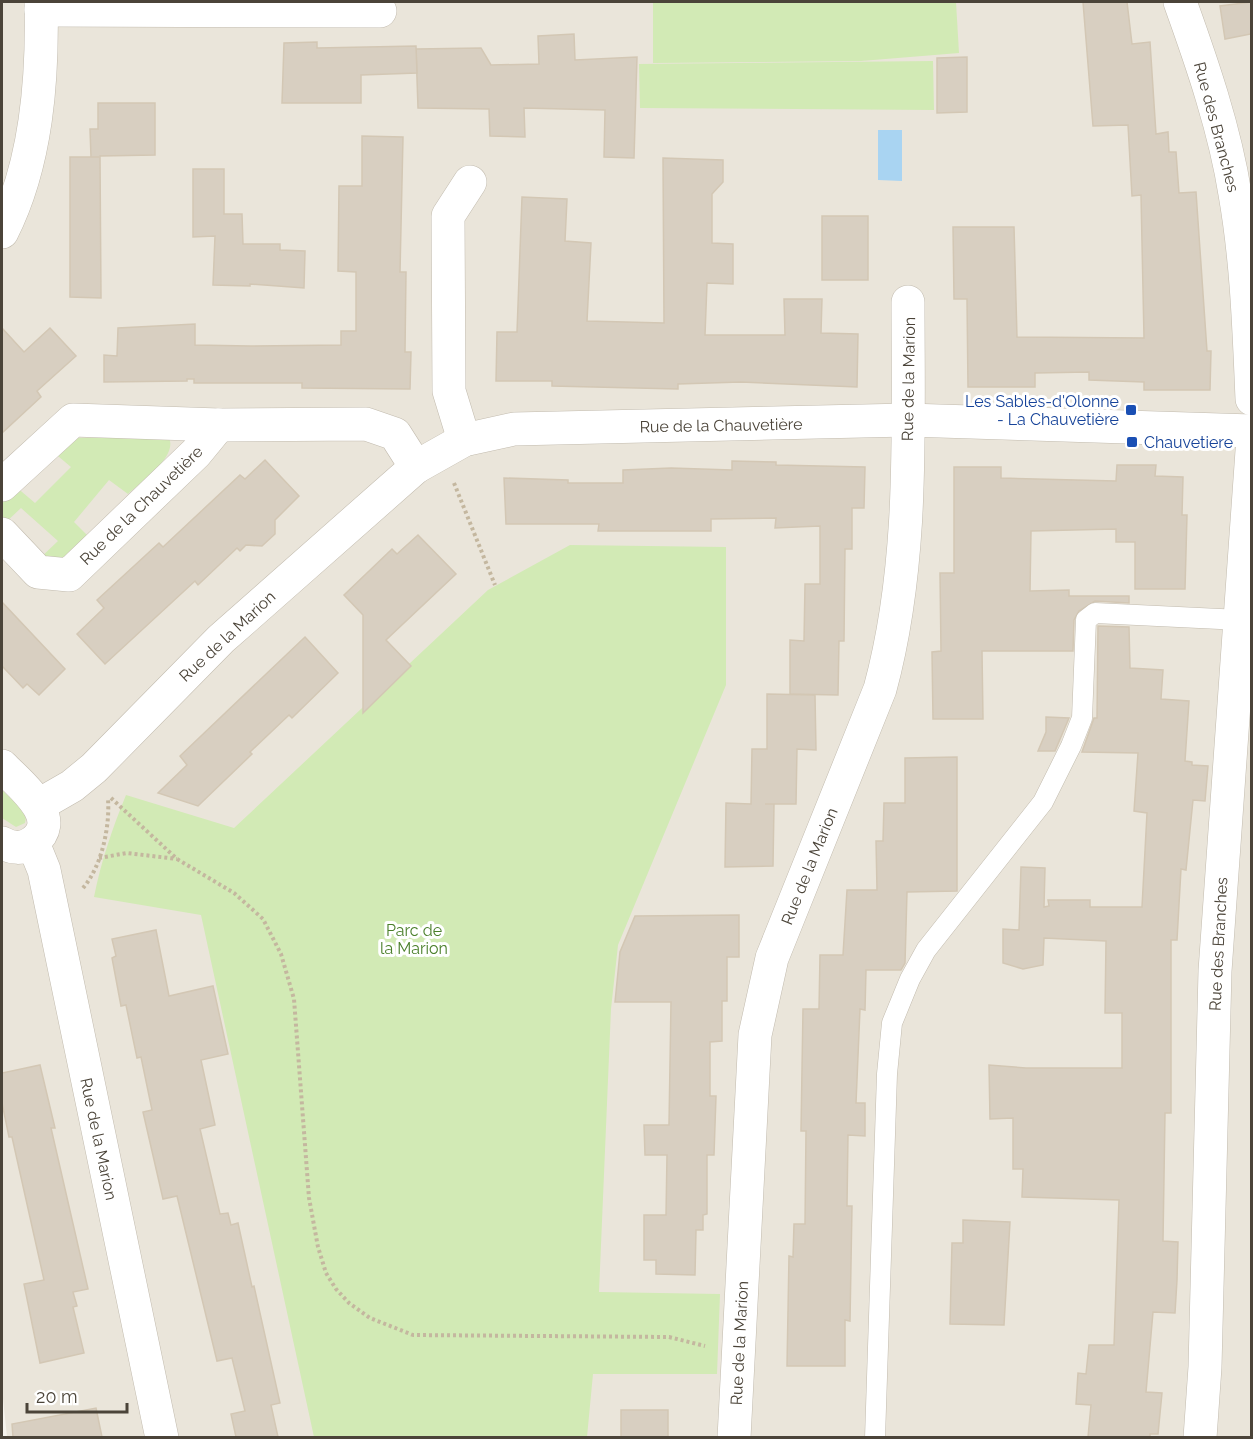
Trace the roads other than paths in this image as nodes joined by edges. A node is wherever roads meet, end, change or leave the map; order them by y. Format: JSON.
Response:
{"nodes":[{"id":1,"x":1180,"y":2,"type":"edge"},
{"id":2,"x":41,"y":6,"type":"edge"},
{"id":3,"x":380,"y":11,"type":"dead end"},
{"id":4,"x":470,"y":182,"type":"dead end"},
{"id":5,"x":2,"y":232,"type":"edge"},
{"id":6,"x":908,"y":302,"type":"dead end"},
{"id":7,"x":1251,"y":399,"type":"edge"},
{"id":8,"x":908,"y":420,"type":"junction"},
{"id":9,"x":219,"y":425,"type":"junction"},
{"id":10,"x":1251,"y":431,"type":"edge"},
{"id":11,"x":1251,"y":452,"type":"edge"},
{"id":12,"x":440,"y":453,"type":"junction"},
{"id":13,"x":2,"y":484,"type":"edge"},
{"id":14,"x":2,"y":534,"type":"edge"},
{"id":15,"x":1240,"y":620,"type":"junction"},
{"id":16,"x":2,"y":766,"type":"edge"},
{"id":17,"x":39,"y":805,"type":"junction"},
{"id":18,"x":17,"y":843,"type":"edge"},
{"id":19,"x":162,"y":1437,"type":"edge"},
{"id":20,"x":734,"y":1437,"type":"edge"},
{"id":21,"x":875,"y":1437,"type":"edge"},
{"id":22,"x":1200,"y":1437,"type":"edge"}],
"edges":[{"from":1,"to":7,"type":"street","name":"Rue des Branches"},
{"from":2,"to":3,"type":"street"},
{"from":2,"to":5,"type":"street"},
{"from":4,"to":12,"type":"street"},
{"from":6,"to":8,"type":"street","name":"Rue de la Marion"},
{"from":8,"to":10,"type":"street","name":"Rue de la Chauvetière"},
{"from":8,"to":12,"type":"street","name":"Rue de la Chauvetière"},
{"from":8,"to":20,"type":"street","name":"Rue de la Marion"},
{"from":9,"to":12,"type":"street","name":"Rue de la Chauvetière"},
{"from":9,"to":13,"type":"street","name":"Rue de la Chauvetière"},
{"from":9,"to":14,"type":"street","name":"Rue de la Chauvetière"},
{"from":11,"to":15,"type":"street","name":"Rue des Branches"},
{"from":12,"to":17,"type":"street","name":"Rue de la Marion"},
{"from":15,"to":21,"type":"lane"},
{"from":15,"to":22,"type":"street","name":"Rue des Branches"},
{"from":16,"to":17,"type":"street"},
{"from":17,"to":18,"type":"street"},
{"from":18,"to":19,"type":"street","name":"Rue de la Marion"}]}
